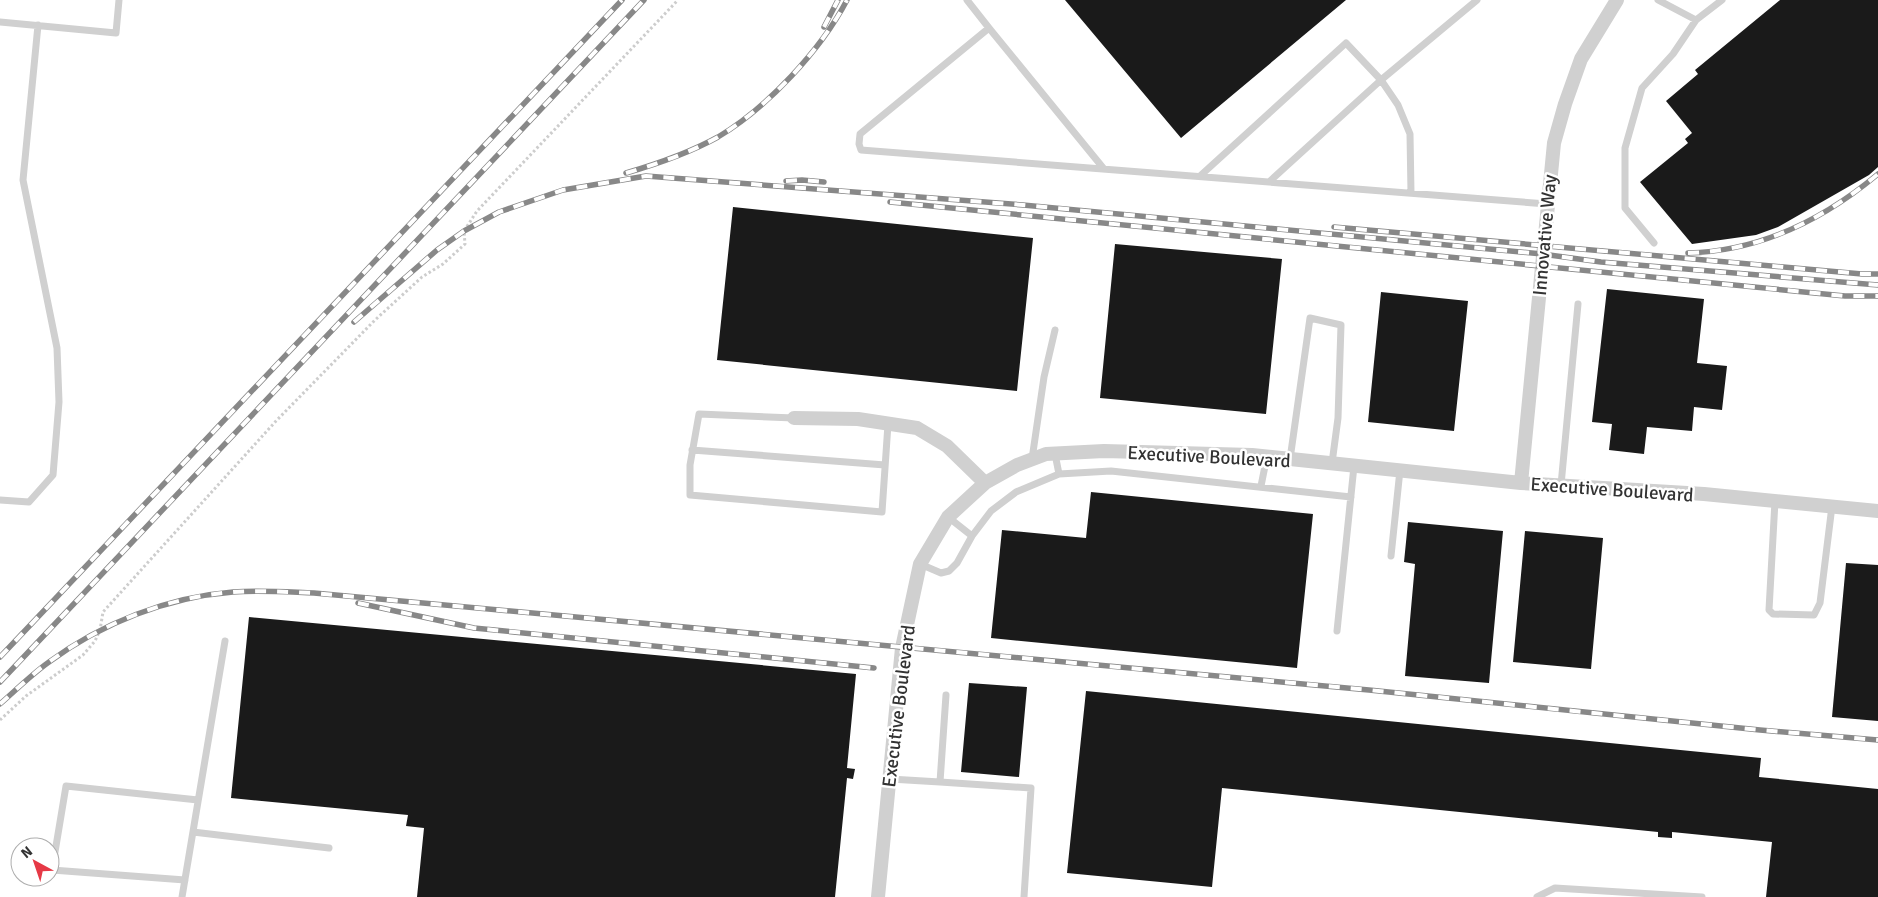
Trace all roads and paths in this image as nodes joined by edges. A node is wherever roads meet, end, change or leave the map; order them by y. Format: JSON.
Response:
{"nodes":[{"id":1,"x":119,"y":0,"type":"edge"},
{"id":2,"x":678,"y":0,"type":"edge"},
{"id":3,"x":966,"y":0,"type":"edge"},
{"id":4,"x":1477,"y":0,"type":"edge"},
{"id":5,"x":1616,"y":0,"type":"edge"},
{"id":6,"x":1658,"y":0,"type":"edge"},
{"id":7,"x":1722,"y":0,"type":"edge"},
{"id":8,"x":1696,"y":20,"type":"junction"},
{"id":9,"x":0,"y":22,"type":"edge"},
{"id":10,"x":38,"y":25,"type":"junction"},
{"id":11,"x":989,"y":28,"type":"junction"},
{"id":12,"x":1381,"y":80,"type":"junction"},
{"id":13,"x":1104,"y":169,"type":"junction"},
{"id":14,"x":1200,"y":176,"type":"junction"},
{"id":15,"x":1268,"y":182,"type":"junction"},
{"id":16,"x":1411,"y":193,"type":"junction"},
{"id":17,"x":1547,"y":204,"type":"junction"},
{"id":18,"x":1654,"y":243,"type":"dead end"},
{"id":19,"x":1578,"y":304,"type":"dead end"},
{"id":20,"x":1055,"y":330,"type":"dead end"},
{"id":21,"x":794,"y":418,"type":"joint"},
{"id":22,"x":888,"y":424,"type":"junction"},
{"id":23,"x":692,"y":450,"type":"junction"},
{"id":24,"x":1055,"y":454,"type":"junction"},
{"id":25,"x":1267,"y":456,"type":"junction"},
{"id":26,"x":1290,"y":459,"type":"junction"},
{"id":27,"x":1032,"y":460,"type":"junction"},
{"id":28,"x":1332,"y":463,"type":"junction"},
{"id":29,"x":885,"y":465,"type":"junction"},
{"id":30,"x":1354,"y":466,"type":"junction"},
{"id":31,"x":1400,"y":470,"type":"junction"},
{"id":32,"x":1059,"y":474,"type":"junction"},
{"id":33,"x":985,"y":483,"type":"junction"},
{"id":34,"x":1521,"y":483,"type":"junction"},
{"id":35,"x":1561,"y":485,"type":"junction"},
{"id":36,"x":1261,"y":486,"type":"junction"},
{"id":37,"x":1351,"y":497,"type":"junction"},
{"id":38,"x":0,"y":500,"type":"edge"},
{"id":39,"x":1775,"y":501,"type":"junction"},
{"id":40,"x":1832,"y":506,"type":"junction"},
{"id":41,"x":1878,"y":511,"type":"edge"},
{"id":42,"x":948,"y":518,"type":"junction"},
{"id":43,"x":972,"y":536,"type":"junction"},
{"id":44,"x":1391,"y":556,"type":"dead end"},
{"id":45,"x":920,"y":564,"type":"junction"},
{"id":46,"x":1337,"y":631,"type":"dead end"},
{"id":47,"x":225,"y":641,"type":"dead end"},
{"id":48,"x":946,"y":695,"type":"dead end"},
{"id":49,"x":0,"y":720,"type":"edge"},
{"id":50,"x":890,"y":779,"type":"junction"},
{"id":51,"x":940,"y":782,"type":"junction"},
{"id":52,"x":198,"y":800,"type":"junction"},
{"id":53,"x":193,"y":832,"type":"junction"},
{"id":54,"x":329,"y":848,"type":"dead end"},
{"id":55,"x":185,"y":880,"type":"junction"},
{"id":56,"x":182,"y":897,"type":"edge"},
{"id":57,"x":878,"y":897,"type":"edge"},
{"id":58,"x":1024,"y":897,"type":"edge"},
{"id":59,"x":1538,"y":897,"type":"edge"},
{"id":60,"x":1702,"y":897,"type":"edge"}],
"edges":[{"from":1,"to":10,"type":"lane"},
{"from":2,"to":49,"type":"path"},
{"from":3,"to":11,"type":"lane"},
{"from":4,"to":12,"type":"lane"},
{"from":5,"to":17,"type":"street","name":"Innovative Way"},
{"from":6,"to":8,"type":"lane"},
{"from":7,"to":8,"type":"lane"},
{"from":8,"to":18,"type":"lane"},
{"from":9,"to":10,"type":"lane"},
{"from":10,"to":38,"type":"lane"},
{"from":11,"to":13,"type":"lane"},
{"from":11,"to":13,"type":"lane"},
{"from":12,"to":14,"type":"lane"},
{"from":12,"to":15,"type":"lane"},
{"from":12,"to":16,"type":"lane"},
{"from":13,"to":14,"type":"lane"},
{"from":14,"to":15,"type":"lane"},
{"from":15,"to":16,"type":"lane"},
{"from":16,"to":17,"type":"lane"},
{"from":17,"to":34,"type":"street","name":"Innovative Way"},
{"from":19,"to":35,"type":"lane"},
{"from":20,"to":27,"type":"lane"},
{"from":21,"to":22,"type":"street"},
{"from":21,"to":23,"type":"lane"},
{"from":22,"to":29,"type":"lane"},
{"from":22,"to":33,"type":"street"},
{"from":23,"to":29,"type":"lane"},
{"from":23,"to":29,"type":"lane"},
{"from":24,"to":25,"type":"street","name":"Executive Boulevard"},
{"from":24,"to":27,"type":"street","name":"Executive Boulevard"},
{"from":24,"to":32,"type":"lane"},
{"from":25,"to":26,"type":"street","name":"Executive Boulevard"},
{"from":25,"to":36,"type":"lane"},
{"from":26,"to":28,"type":"street","name":"Executive Boulevard"},
{"from":26,"to":28,"type":"lane"},
{"from":27,"to":33,"type":"street","name":"Executive Boulevard"},
{"from":28,"to":30,"type":"street","name":"Executive Boulevard"},
{"from":30,"to":31,"type":"street","name":"Executive Boulevard"},
{"from":30,"to":37,"type":"lane"},
{"from":31,"to":34,"type":"street","name":"Executive Boulevard"},
{"from":31,"to":44,"type":"lane"},
{"from":32,"to":36,"type":"lane"},
{"from":32,"to":43,"type":"lane"},
{"from":33,"to":42,"type":"street","name":"Executive Boulevard"},
{"from":34,"to":35,"type":"street","name":"Executive Boulevard"},
{"from":35,"to":39,"type":"street","name":"Executive Boulevard"},
{"from":36,"to":37,"type":"lane"},
{"from":37,"to":46,"type":"lane"},
{"from":39,"to":40,"type":"street","name":"Executive Boulevard"},
{"from":39,"to":40,"type":"lane"},
{"from":40,"to":41,"type":"street","name":"Executive Boulevard"},
{"from":42,"to":43,"type":"lane"},
{"from":42,"to":45,"type":"street","name":"Executive Boulevard"},
{"from":43,"to":45,"type":"lane"},
{"from":45,"to":50,"type":"street","name":"Executive Boulevard"},
{"from":47,"to":52,"type":"lane"},
{"from":48,"to":51,"type":"lane"},
{"from":50,"to":51,"type":"lane"},
{"from":50,"to":57,"type":"street","name":"Executive Boulevard"},
{"from":51,"to":58,"type":"lane"},
{"from":52,"to":53,"type":"lane"},
{"from":52,"to":55,"type":"lane"},
{"from":53,"to":54,"type":"lane"},
{"from":53,"to":55,"type":"lane"},
{"from":55,"to":56,"type":"lane"},
{"from":59,"to":60,"type":"lane"}]}
